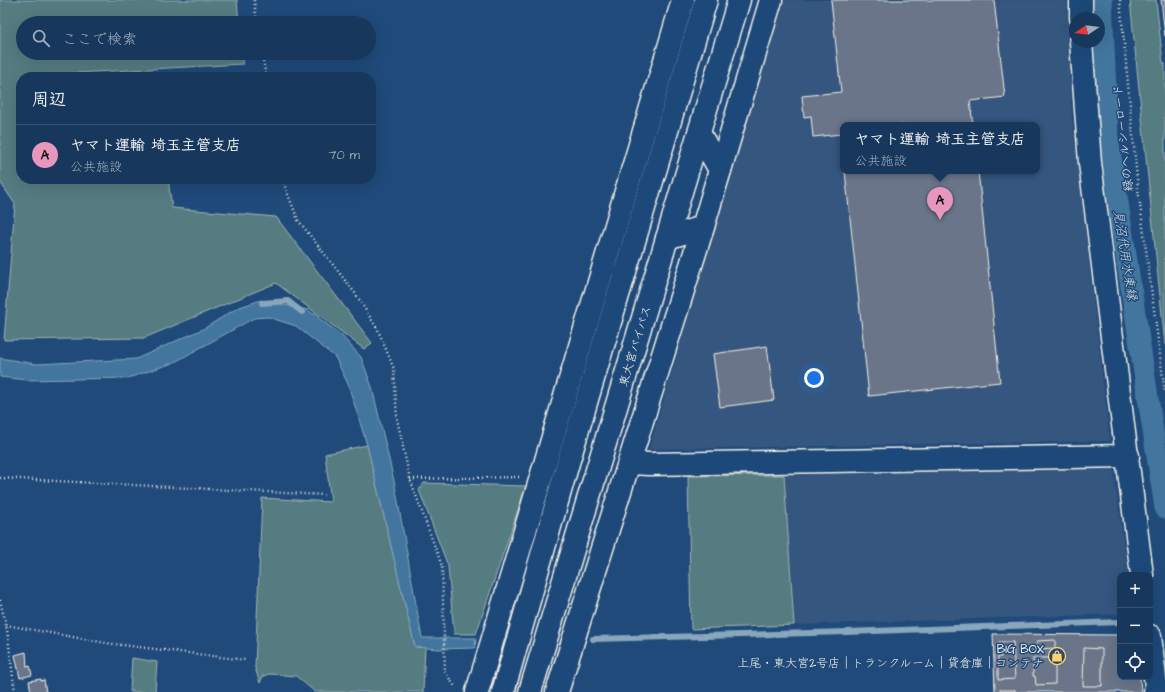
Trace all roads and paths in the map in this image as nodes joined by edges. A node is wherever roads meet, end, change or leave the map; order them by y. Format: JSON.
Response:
{"nodes":[{"id":1,"x":254,"y":0,"type":"edge"},
{"id":2,"x":683,"y":0,"type":"edge"},
{"id":3,"x":706,"y":0,"type":"edge"},
{"id":4,"x":738,"y":0,"type":"edge"},
{"id":5,"x":771,"y":0,"type":"edge"},
{"id":6,"x":1081,"y":0,"type":"edge"},
{"id":7,"x":1120,"y":0,"type":"edge"},
{"id":8,"x":1081,"y":12,"type":"edge"},
{"id":9,"x":256,"y":16,"type":"edge"},
{"id":10,"x":1081,"y":48,"type":"edge"},
{"id":11,"x":263,"y":60,"type":"edge"},
{"id":12,"x":265,"y":72,"type":"edge"},
{"id":13,"x":699,"y":133,"type":"junction"},
{"id":14,"x":720,"y":170,"type":"junction"},
{"id":15,"x":284,"y":184,"type":"edge"},
{"id":16,"x":703,"y":227,"type":"junction"},
{"id":17,"x":668,"y":238,"type":"junction"},
{"id":18,"x":1165,"y":393,"type":"edge"},
{"id":19,"x":1128,"y":456,"type":"junction"},
{"id":20,"x":629,"y":463,"type":"junction"},
{"id":21,"x":542,"y":477,"type":"junction"},
{"id":22,"x":0,"y":478,"type":"edge"},
{"id":23,"x":410,"y":479,"type":"junction"},
{"id":24,"x":324,"y":495,"type":"dead end"},
{"id":25,"x":1142,"y":572,"type":"edge"},
{"id":26,"x":0,"y":600,"type":"edge"},
{"id":27,"x":6,"y":625,"type":"junction"},
{"id":28,"x":1151,"y":644,"type":"edge"},
{"id":29,"x":245,"y":660,"type":"dead end"},
{"id":30,"x":15,"y":692,"type":"edge"},
{"id":31,"x":459,"y":692,"type":"edge"},
{"id":32,"x":477,"y":692,"type":"edge"},
{"id":33,"x":502,"y":692,"type":"edge"},
{"id":34,"x":530,"y":692,"type":"edge"},
{"id":35,"x":557,"y":692,"type":"edge"},
{"id":36,"x":1155,"y":692,"type":"edge"}],
"edges":[{"from":1,"to":9,"type":"path"},
{"from":2,"to":21,"type":"main road"},
{"from":3,"to":33,"type":"main road"},
{"from":4,"to":13,"type":"main road","name":"東大宮バイパス"},
{"from":5,"to":14,"type":"main road"},
{"from":6,"to":8,"type":"main road"},
{"from":7,"to":18,"type":"path","name":"緑のヘルシーロード"},
{"from":10,"to":19,"type":"main road"},
{"from":11,"to":12,"type":"path"},
{"from":13,"to":14,"type":"main road"},
{"from":13,"to":17,"type":"main road","name":"東大宮バイパス"},
{"from":14,"to":16,"type":"main road"},
{"from":15,"to":23,"type":"path"},
{"from":16,"to":17,"type":"main road"},
{"from":16,"to":20,"type":"main road"},
{"from":17,"to":34,"type":"main road","name":"東大宮バイパス"},
{"from":19,"to":20,"type":"main road"},
{"from":19,"to":25,"type":"main road"},
{"from":20,"to":35,"type":"main road"},
{"from":21,"to":23,"type":"path"},
{"from":21,"to":32,"type":"main road"},
{"from":22,"to":24,"type":"path"},
{"from":23,"to":31,"type":"path"},
{"from":26,"to":27,"type":"path"},
{"from":27,"to":29,"type":"path"},
{"from":27,"to":30,"type":"path"},
{"from":28,"to":36,"type":"main road"}]}
